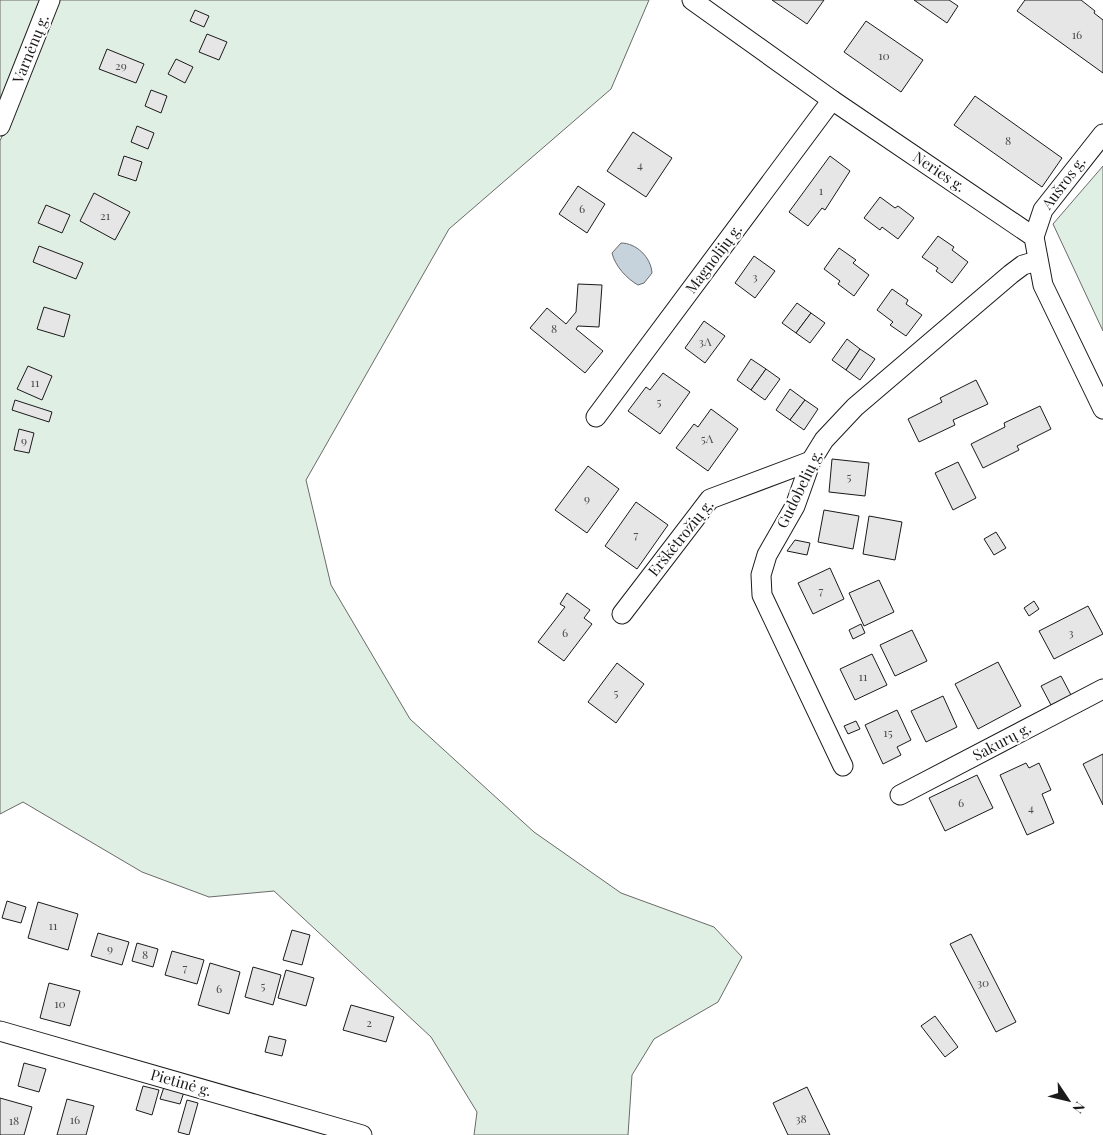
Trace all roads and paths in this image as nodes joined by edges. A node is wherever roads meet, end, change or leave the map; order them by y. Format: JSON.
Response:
{"nodes":[{"id":1,"x":50,"y":0,"type":"edge"},
{"id":2,"x":692,"y":0,"type":"edge"},
{"id":3,"x":832,"y":100,"type":"junction"},
{"id":4,"x":0,"y":126,"type":"edge"},
{"id":5,"x":1103,"y":134,"type":"edge"},
{"id":6,"x":1034,"y":237,"type":"junction"},
{"id":7,"x":1037,"y":261,"type":"junction"},
{"id":8,"x":1103,"y":409,"type":"edge"},
{"id":9,"x":596,"y":417,"type":"dead end"},
{"id":10,"x":811,"y":461,"type":"junction"},
{"id":11,"x":622,"y":614,"type":"dead end"},
{"id":12,"x":1103,"y":689,"type":"edge"},
{"id":13,"x":843,"y":766,"type":"dead end"},
{"id":14,"x":900,"y":795,"type":"dead end"},
{"id":15,"x":0,"y":1031,"type":"edge"},
{"id":16,"x":362,"y":1135,"type":"edge"}],
"edges":[{"from":1,"to":4,"type":"street","name":"Varnėnų g."},
{"from":2,"to":3,"type":"street","name":"Neries g."},
{"from":3,"to":6,"type":"street","name":"Neries g."},
{"from":3,"to":9,"type":"street","name":"Magnolijų g."},
{"from":5,"to":6,"type":"street","name":"Aušros g."},
{"from":6,"to":7,"type":"street"},
{"from":7,"to":8,"type":"street"},
{"from":7,"to":10,"type":"street","name":"Gudobelių g."},
{"from":10,"to":11,"type":"street","name":"Erškėtrožių g."},
{"from":10,"to":13,"type":"street","name":"Gudobelių g."},
{"from":12,"to":14,"type":"street","name":"Sakurų g."},
{"from":15,"to":16,"type":"street","name":"Pietinė g."}]}
